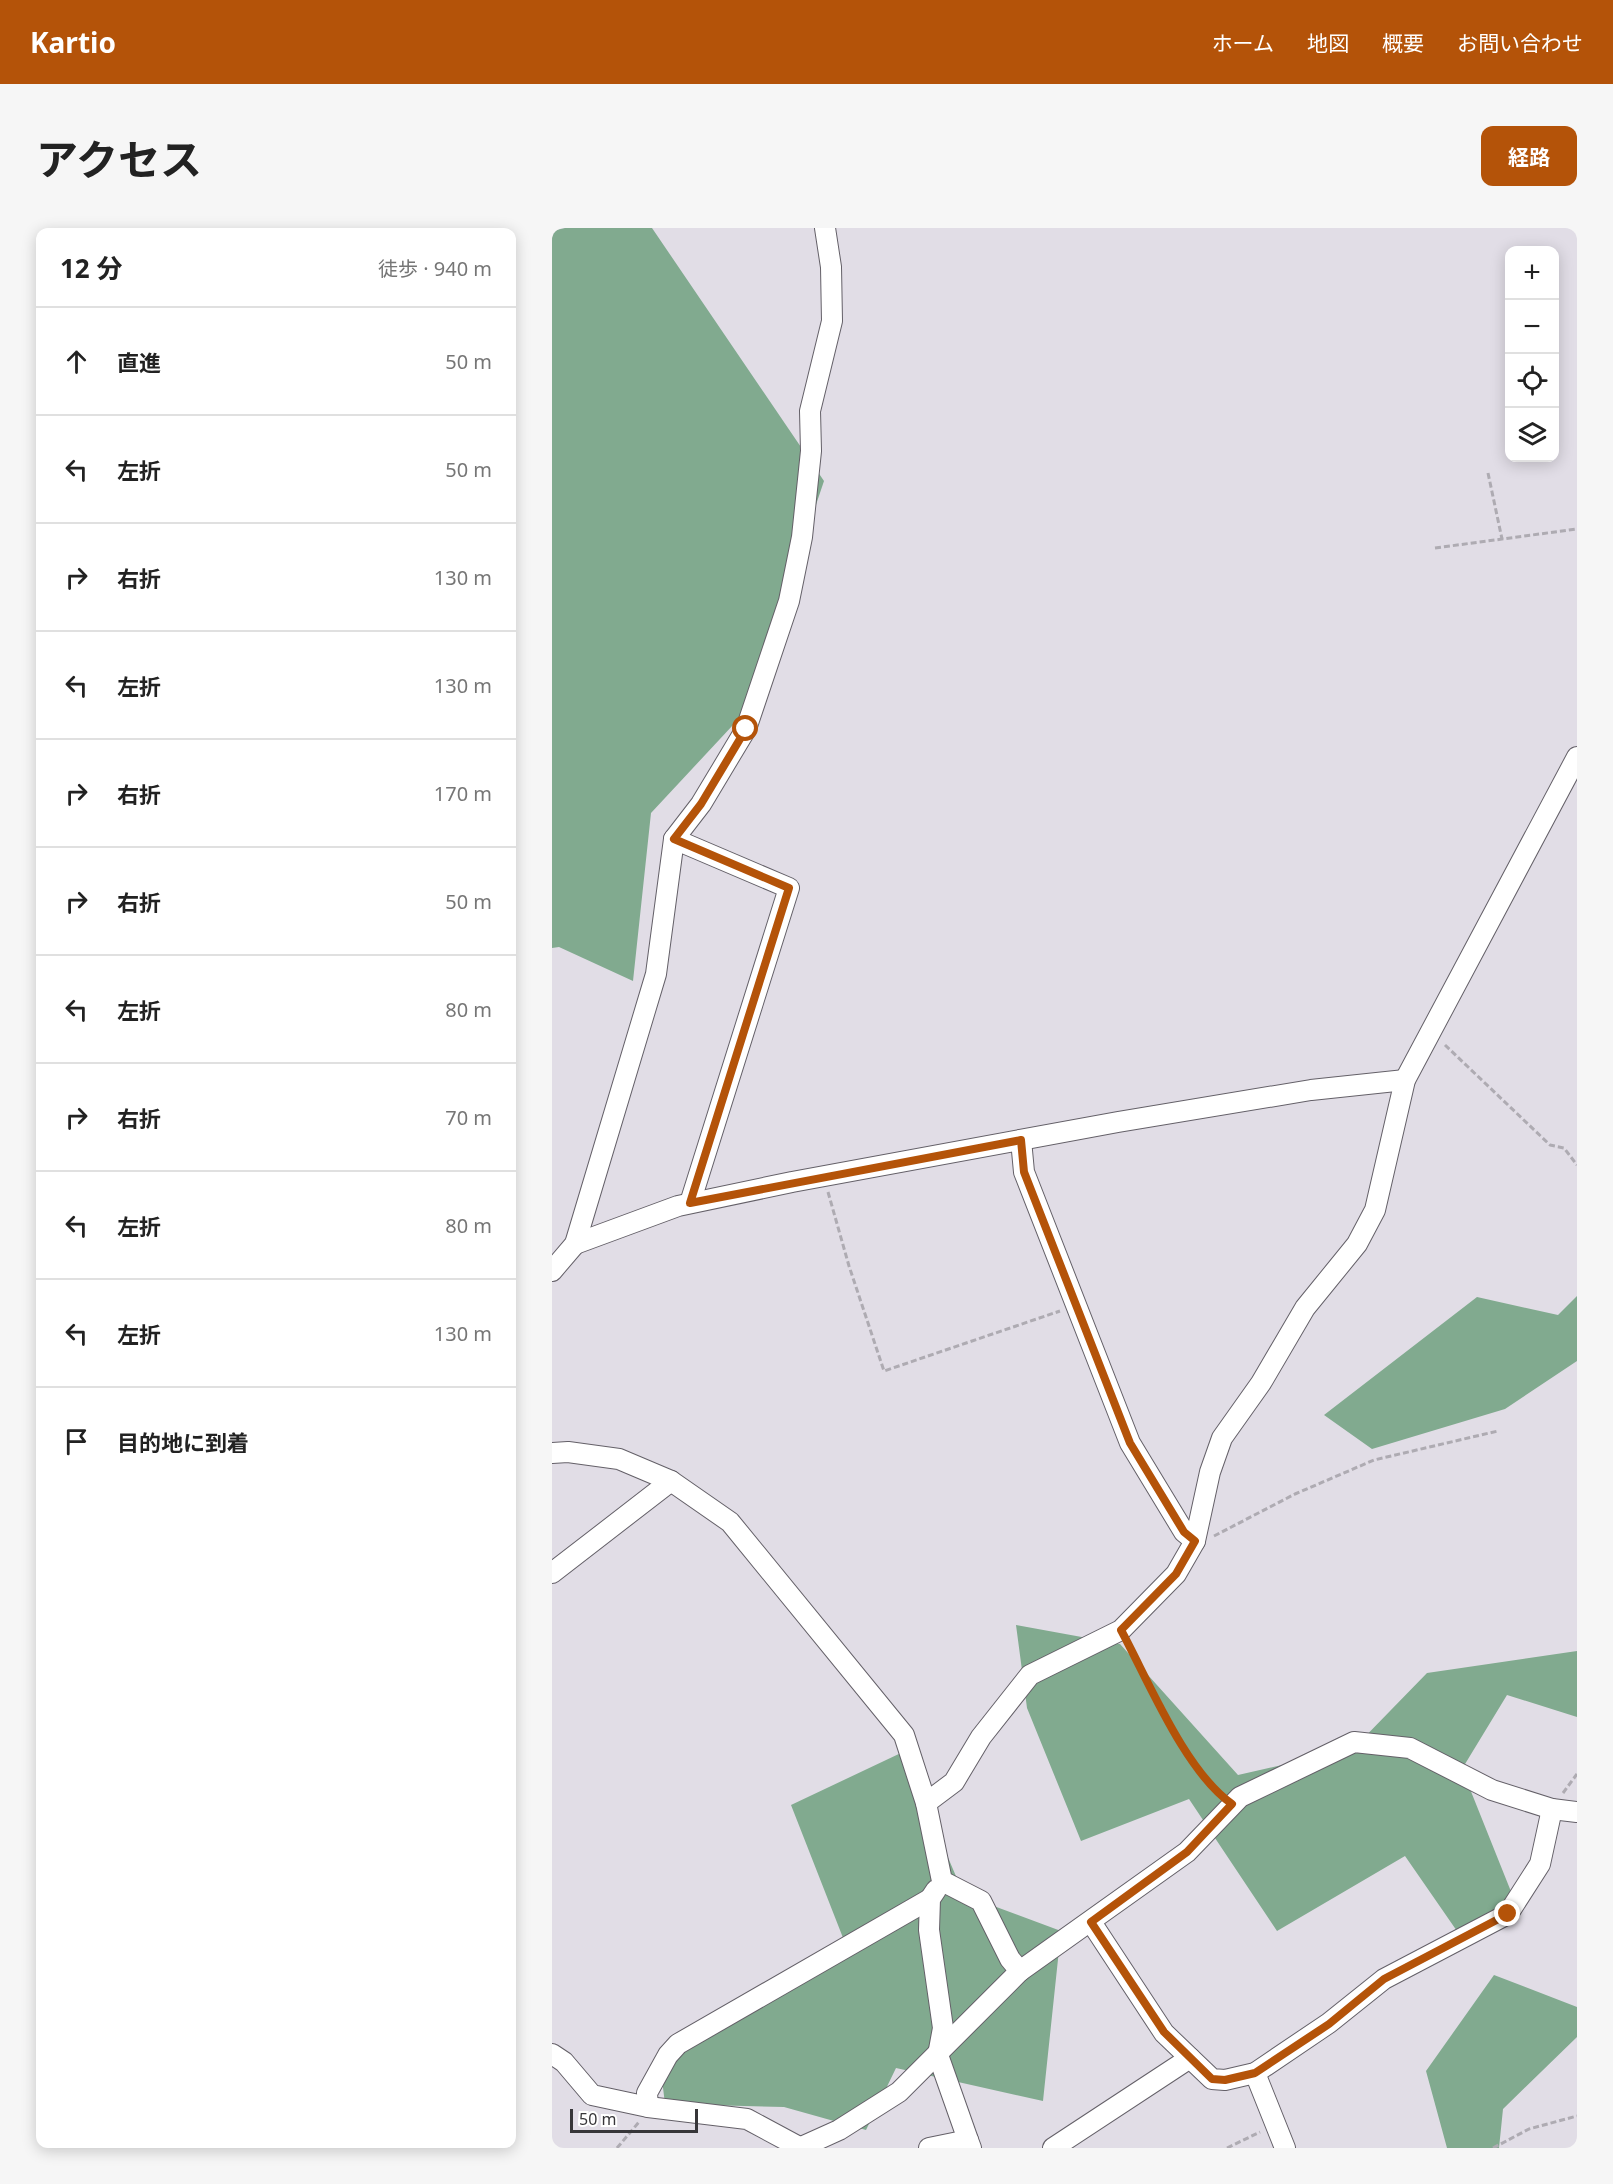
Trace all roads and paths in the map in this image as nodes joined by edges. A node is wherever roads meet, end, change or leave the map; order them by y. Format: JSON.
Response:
{"nodes":[{"id":1,"x":825,"y":228,"type":"edge"},
{"id":2,"x":1488,"y":473,"type":"dead end"},
{"id":3,"x":1577,"y":529,"type":"edge"},
{"id":4,"x":1502,"y":539,"type":"junction"},
{"id":5,"x":1435,"y":548,"type":"dead end"},
{"id":6,"x":1577,"y":757,"type":"edge"},
{"id":7,"x":674,"y":839,"type":"junction"},
{"id":8,"x":1429,"y":1039,"type":"junction"},
{"id":9,"x":1405,"y":1080,"type":"junction"},
{"id":10,"x":1021,"y":1140,"type":"junction"},
{"id":11,"x":1577,"y":1165,"type":"edge"},
{"id":12,"x":824,"y":1176,"type":"junction"},
{"id":13,"x":690,"y":1203,"type":"junction"},
{"id":14,"x":576,"y":1244,"type":"junction"},
{"id":15,"x":552,"y":1271,"type":"edge"},
{"id":16,"x":1076,"y":1306,"type":"junction"},
{"id":17,"x":1498,"y":1431,"type":"dead end"},
{"id":18,"x":552,"y":1453,"type":"edge"},
{"id":19,"x":671,"y":1481,"type":"junction"},
{"id":20,"x":1195,"y":1541,"type":"junction"},
{"id":21,"x":552,"y":1573,"type":"edge"},
{"id":22,"x":1121,"y":1630,"type":"junction"},
{"id":23,"x":926,"y":1803,"type":"junction"},
{"id":24,"x":1232,"y":1804,"type":"junction"},
{"id":25,"x":1552,"y":1809,"type":"junction"},
{"id":26,"x":1577,"y":1812,"type":"edge"},
{"id":27,"x":942,"y":1881,"type":"junction"},
{"id":28,"x":930,"y":1899,"type":"junction"},
{"id":29,"x":1091,"y":1922,"type":"junction"},
{"id":30,"x":1020,"y":1971,"type":"junction"},
{"id":31,"x":552,"y":2054,"type":"edge"},
{"id":32,"x":938,"y":2055,"type":"junction"},
{"id":33,"x":1190,"y":2058,"type":"junction"},
{"id":34,"x":1255,"y":2073,"type":"junction"},
{"id":35,"x":648,"y":2108,"type":"junction"},
{"id":36,"x":1577,"y":2116,"type":"edge"},
{"id":37,"x":1274,"y":2126,"type":"junction"},
{"id":38,"x":969,"y":2144,"type":"edge"},
{"id":39,"x":617,"y":2148,"type":"edge"},
{"id":40,"x":800,"y":2148,"type":"edge"},
{"id":41,"x":929,"y":2148,"type":"edge"},
{"id":42,"x":1053,"y":2148,"type":"edge"},
{"id":43,"x":1227,"y":2148,"type":"edge"},
{"id":44,"x":1285,"y":2148,"type":"edge"},
{"id":45,"x":1493,"y":2148,"type":"edge"}],
"edges":[{"from":1,"to":7,"type":"street"},
{"from":2,"to":4,"type":"path"},
{"from":3,"to":4,"type":"path"},
{"from":4,"to":5,"type":"path"},
{"from":6,"to":8,"type":"street"},
{"from":7,"to":13,"type":"street"},
{"from":7,"to":14,"type":"street"},
{"from":8,"to":9,"type":"street"},
{"from":8,"to":11,"type":"path"},
{"from":9,"to":10,"type":"street"},
{"from":9,"to":20,"type":"street"},
{"from":10,"to":12,"type":"street"},
{"from":10,"to":16,"type":"street"},
{"from":12,"to":13,"type":"street"},
{"from":12,"to":16,"type":"path"},
{"from":13,"to":14,"type":"street"},
{"from":14,"to":15,"type":"street"},
{"from":16,"to":20,"type":"street"},
{"from":17,"to":20,"type":"path"},
{"from":18,"to":19,"type":"street"},
{"from":19,"to":21,"type":"street"},
{"from":19,"to":23,"type":"street"},
{"from":20,"to":22,"type":"street"},
{"from":22,"to":23,"type":"street"},
{"from":22,"to":24,"type":"path"},
{"from":23,"to":27,"type":"street"},
{"from":24,"to":25,"type":"street"},
{"from":24,"to":29,"type":"street"},
{"from":25,"to":26,"type":"street"},
{"from":25,"to":34,"type":"street"},
{"from":27,"to":28,"type":"street"},
{"from":27,"to":30,"type":"street"},
{"from":28,"to":32,"type":"street"},
{"from":28,"to":35,"type":"street"},
{"from":29,"to":30,"type":"street"},
{"from":29,"to":33,"type":"street"},
{"from":30,"to":32,"type":"street"},
{"from":31,"to":35,"type":"street"},
{"from":32,"to":38,"type":"street"},
{"from":32,"to":40,"type":"street"},
{"from":33,"to":34,"type":"street"},
{"from":33,"to":42,"type":"street"},
{"from":34,"to":37,"type":"street"},
{"from":35,"to":39,"type":"path"},
{"from":35,"to":40,"type":"street"},
{"from":36,"to":45,"type":"path"},
{"from":37,"to":43,"type":"path"},
{"from":37,"to":44,"type":"street"},
{"from":38,"to":41,"type":"street"}]}
